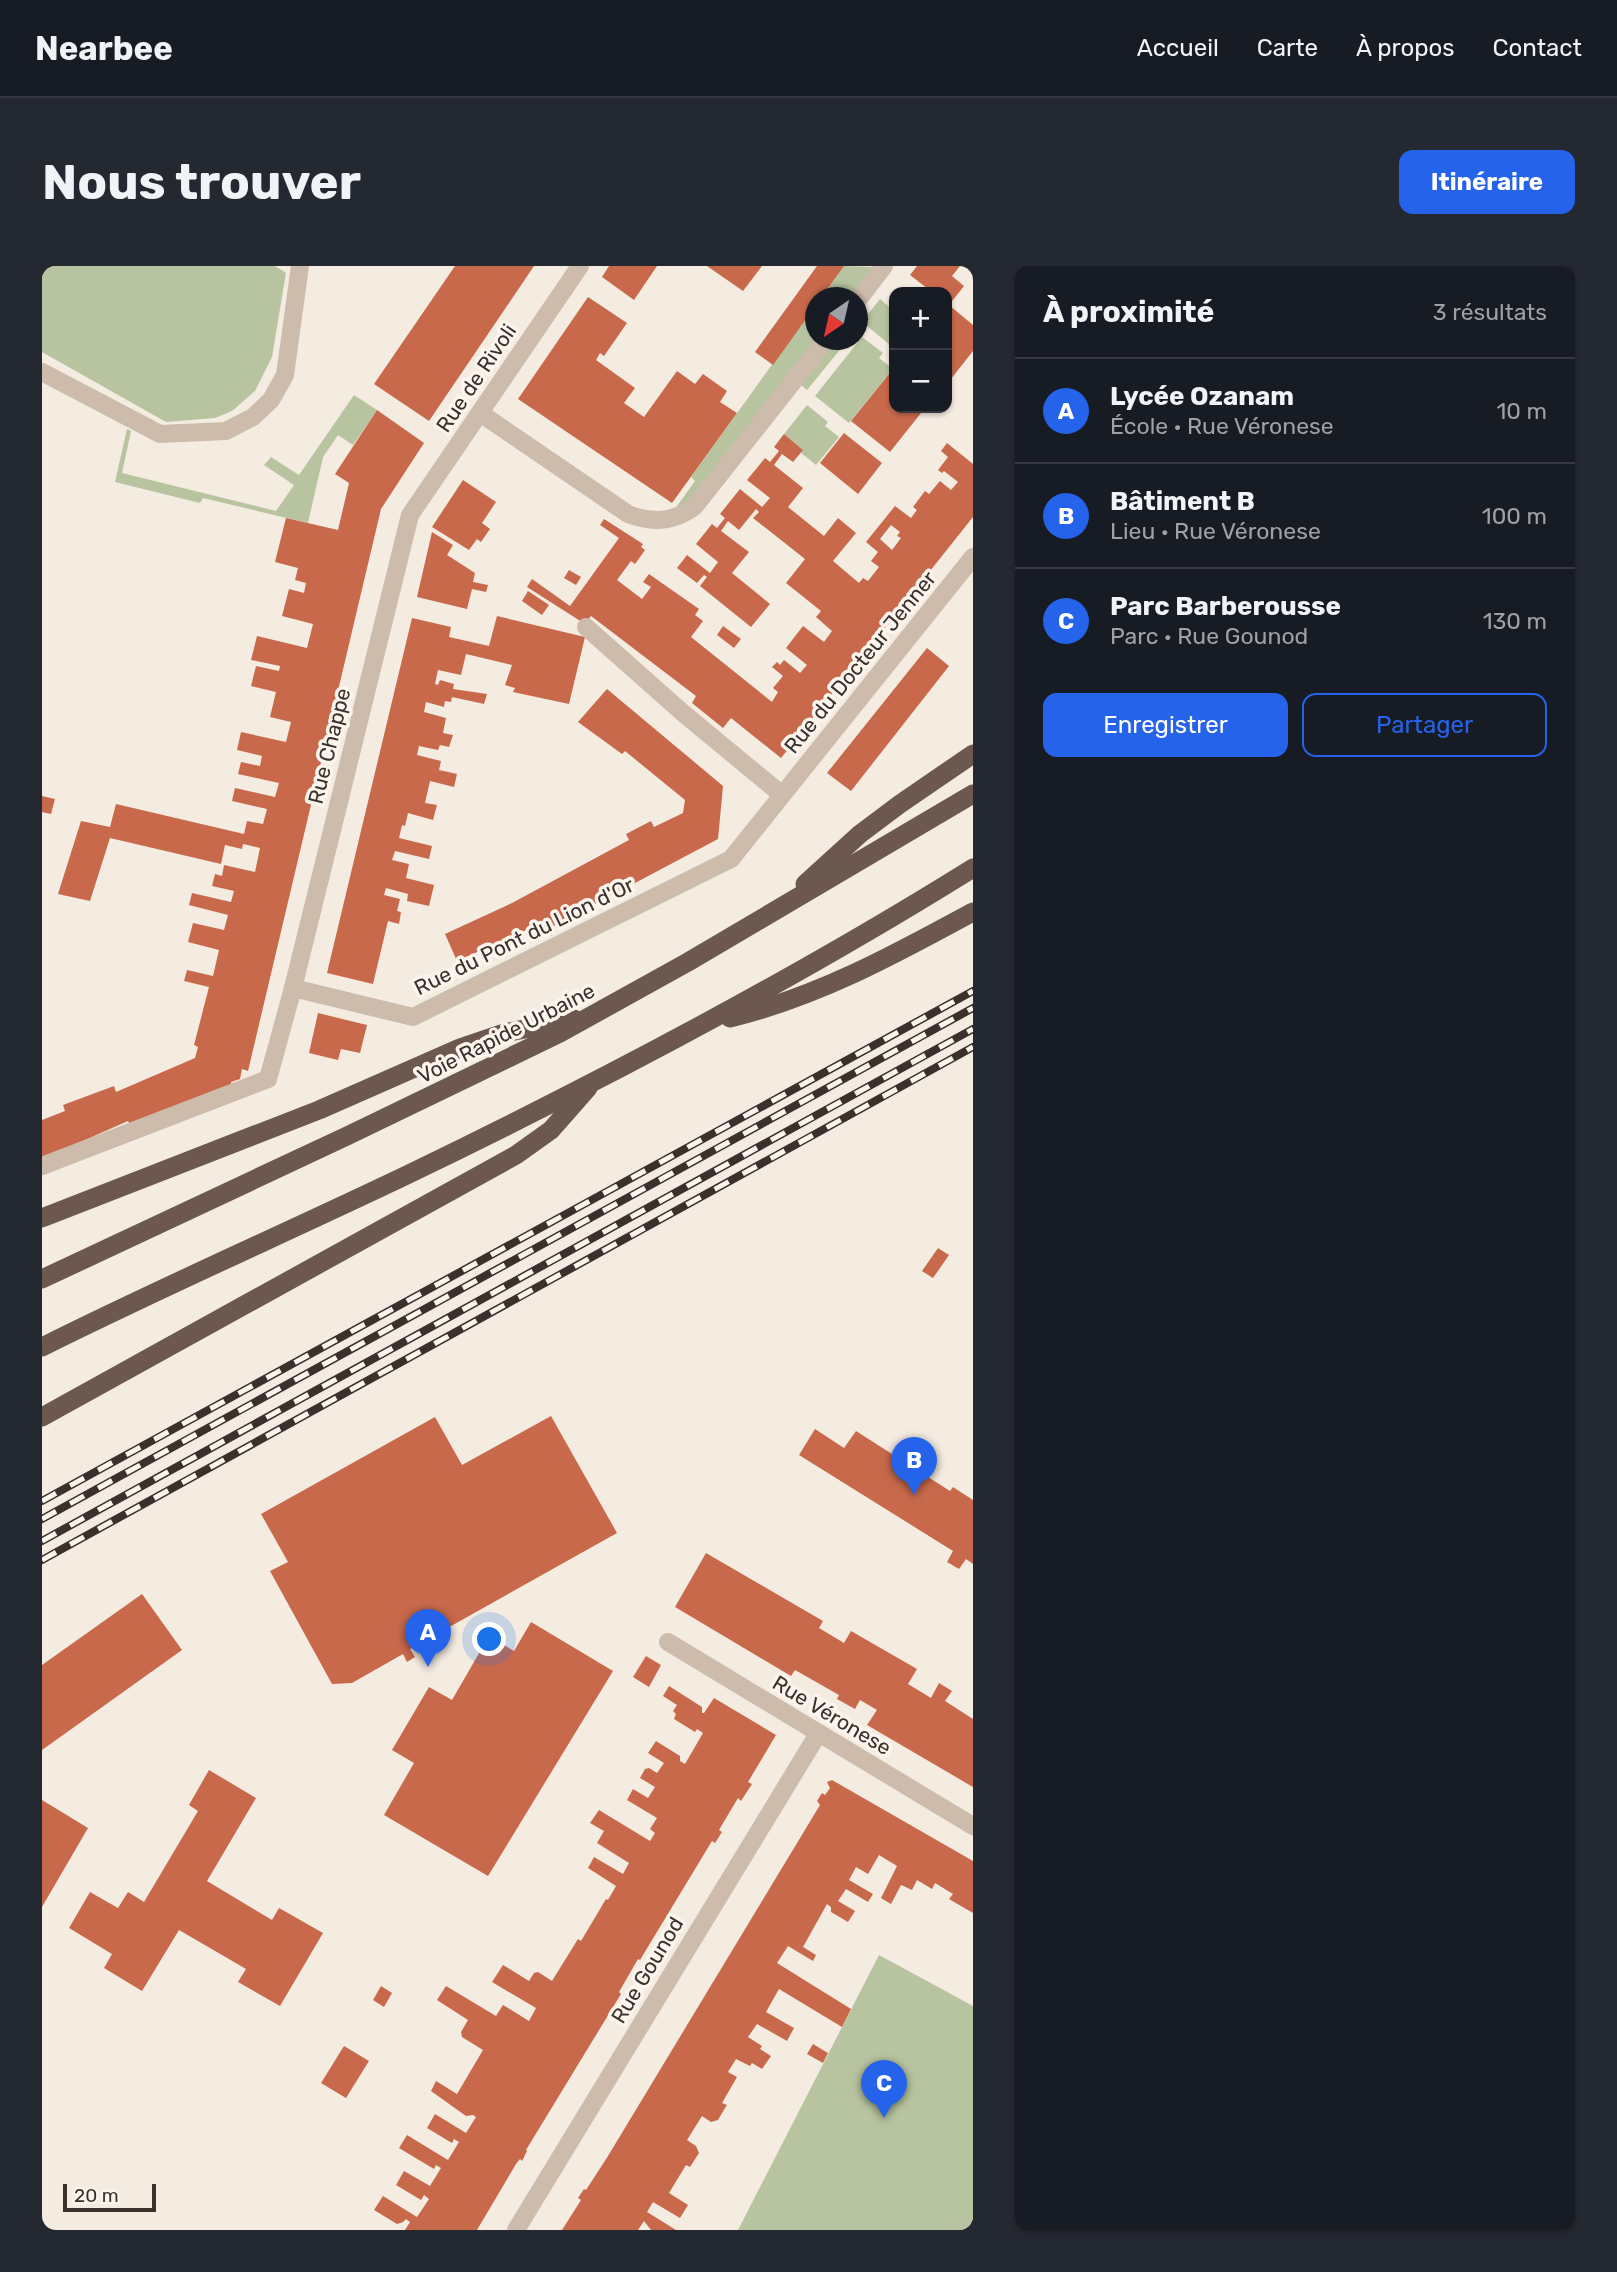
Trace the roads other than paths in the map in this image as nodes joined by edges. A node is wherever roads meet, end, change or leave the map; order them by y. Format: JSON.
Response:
{"nodes":[{"id":1,"x":300,"y":266,"type":"edge"},
{"id":2,"x":580,"y":266,"type":"edge"},
{"id":3,"x":884,"y":266,"type":"edge"},
{"id":4,"x":868,"y":287,"type":"edge"},
{"id":5,"x":818,"y":350,"type":"edge"},
{"id":6,"x":42,"y":372,"type":"edge"},
{"id":7,"x":480,"y":413,"type":"junction"},
{"id":8,"x":410,"y":515,"type":"joint"},
{"id":9,"x":973,"y":557,"type":"edge"},
{"id":10,"x":586,"y":627,"type":"dead end"},
{"id":11,"x":973,"y":754,"type":"edge"},
{"id":12,"x":781,"y":794,"type":"junction"},
{"id":13,"x":973,"y":794,"type":"edge"},
{"id":14,"x":973,"y":867,"type":"edge"},
{"id":15,"x":774,"y":912,"type":"junction"},
{"id":16,"x":973,"y":912,"type":"edge"},
{"id":17,"x":293,"y":988,"type":"junction"},
{"id":18,"x":595,"y":1014,"type":"junction"},
{"id":19,"x":701,"y":1025,"type":"junction"},
{"id":20,"x":593,"y":1082,"type":"junction"},
{"id":21,"x":42,"y":1166,"type":"edge"},
{"id":22,"x":42,"y":1218,"type":"edge"},
{"id":23,"x":42,"y":1279,"type":"edge"},
{"id":24,"x":42,"y":1347,"type":"edge"},
{"id":25,"x":42,"y":1417,"type":"edge"},
{"id":26,"x":668,"y":1642,"type":"dead end"},
{"id":27,"x":818,"y":1734,"type":"junction"},
{"id":28,"x":973,"y":1826,"type":"edge"},
{"id":29,"x":516,"y":2230,"type":"edge"}],
"edges":[{"from":1,"to":6,"type":"street"},
{"from":2,"to":7,"type":"street","name":"Rue de Rivoli"},
{"from":3,"to":4,"type":"street"},
{"from":5,"to":7,"type":"street"},
{"from":7,"to":8,"type":"street","name":"Rue de Rivoli"},
{"from":8,"to":17,"type":"street","name":"Rue Chappe"},
{"from":9,"to":12,"type":"street","name":"Rue du Docteur Jenner"},
{"from":10,"to":12,"type":"street"},
{"from":11,"to":15,"type":"highway"},
{"from":12,"to":17,"type":"street","name":"Rue du Pont du Lion d'Or"},
{"from":13,"to":15,"type":"highway","name":"Voie Rapide Urbaine"},
{"from":14,"to":19,"type":"highway"},
{"from":15,"to":18,"type":"highway","name":"Voie Rapide Urbaine"},
{"from":16,"to":19,"type":"highway"},
{"from":17,"to":21,"type":"street"},
{"from":18,"to":22,"type":"highway"},
{"from":18,"to":23,"type":"highway","name":"Voie Rapide Urbaine"},
{"from":19,"to":20,"type":"highway"},
{"from":20,"to":24,"type":"highway"},
{"from":20,"to":25,"type":"highway"},
{"from":26,"to":27,"type":"street","name":"Rue Véronese"},
{"from":27,"to":28,"type":"street","name":"Rue Véronese"},
{"from":27,"to":29,"type":"street","name":"Rue Gounod"}]}
